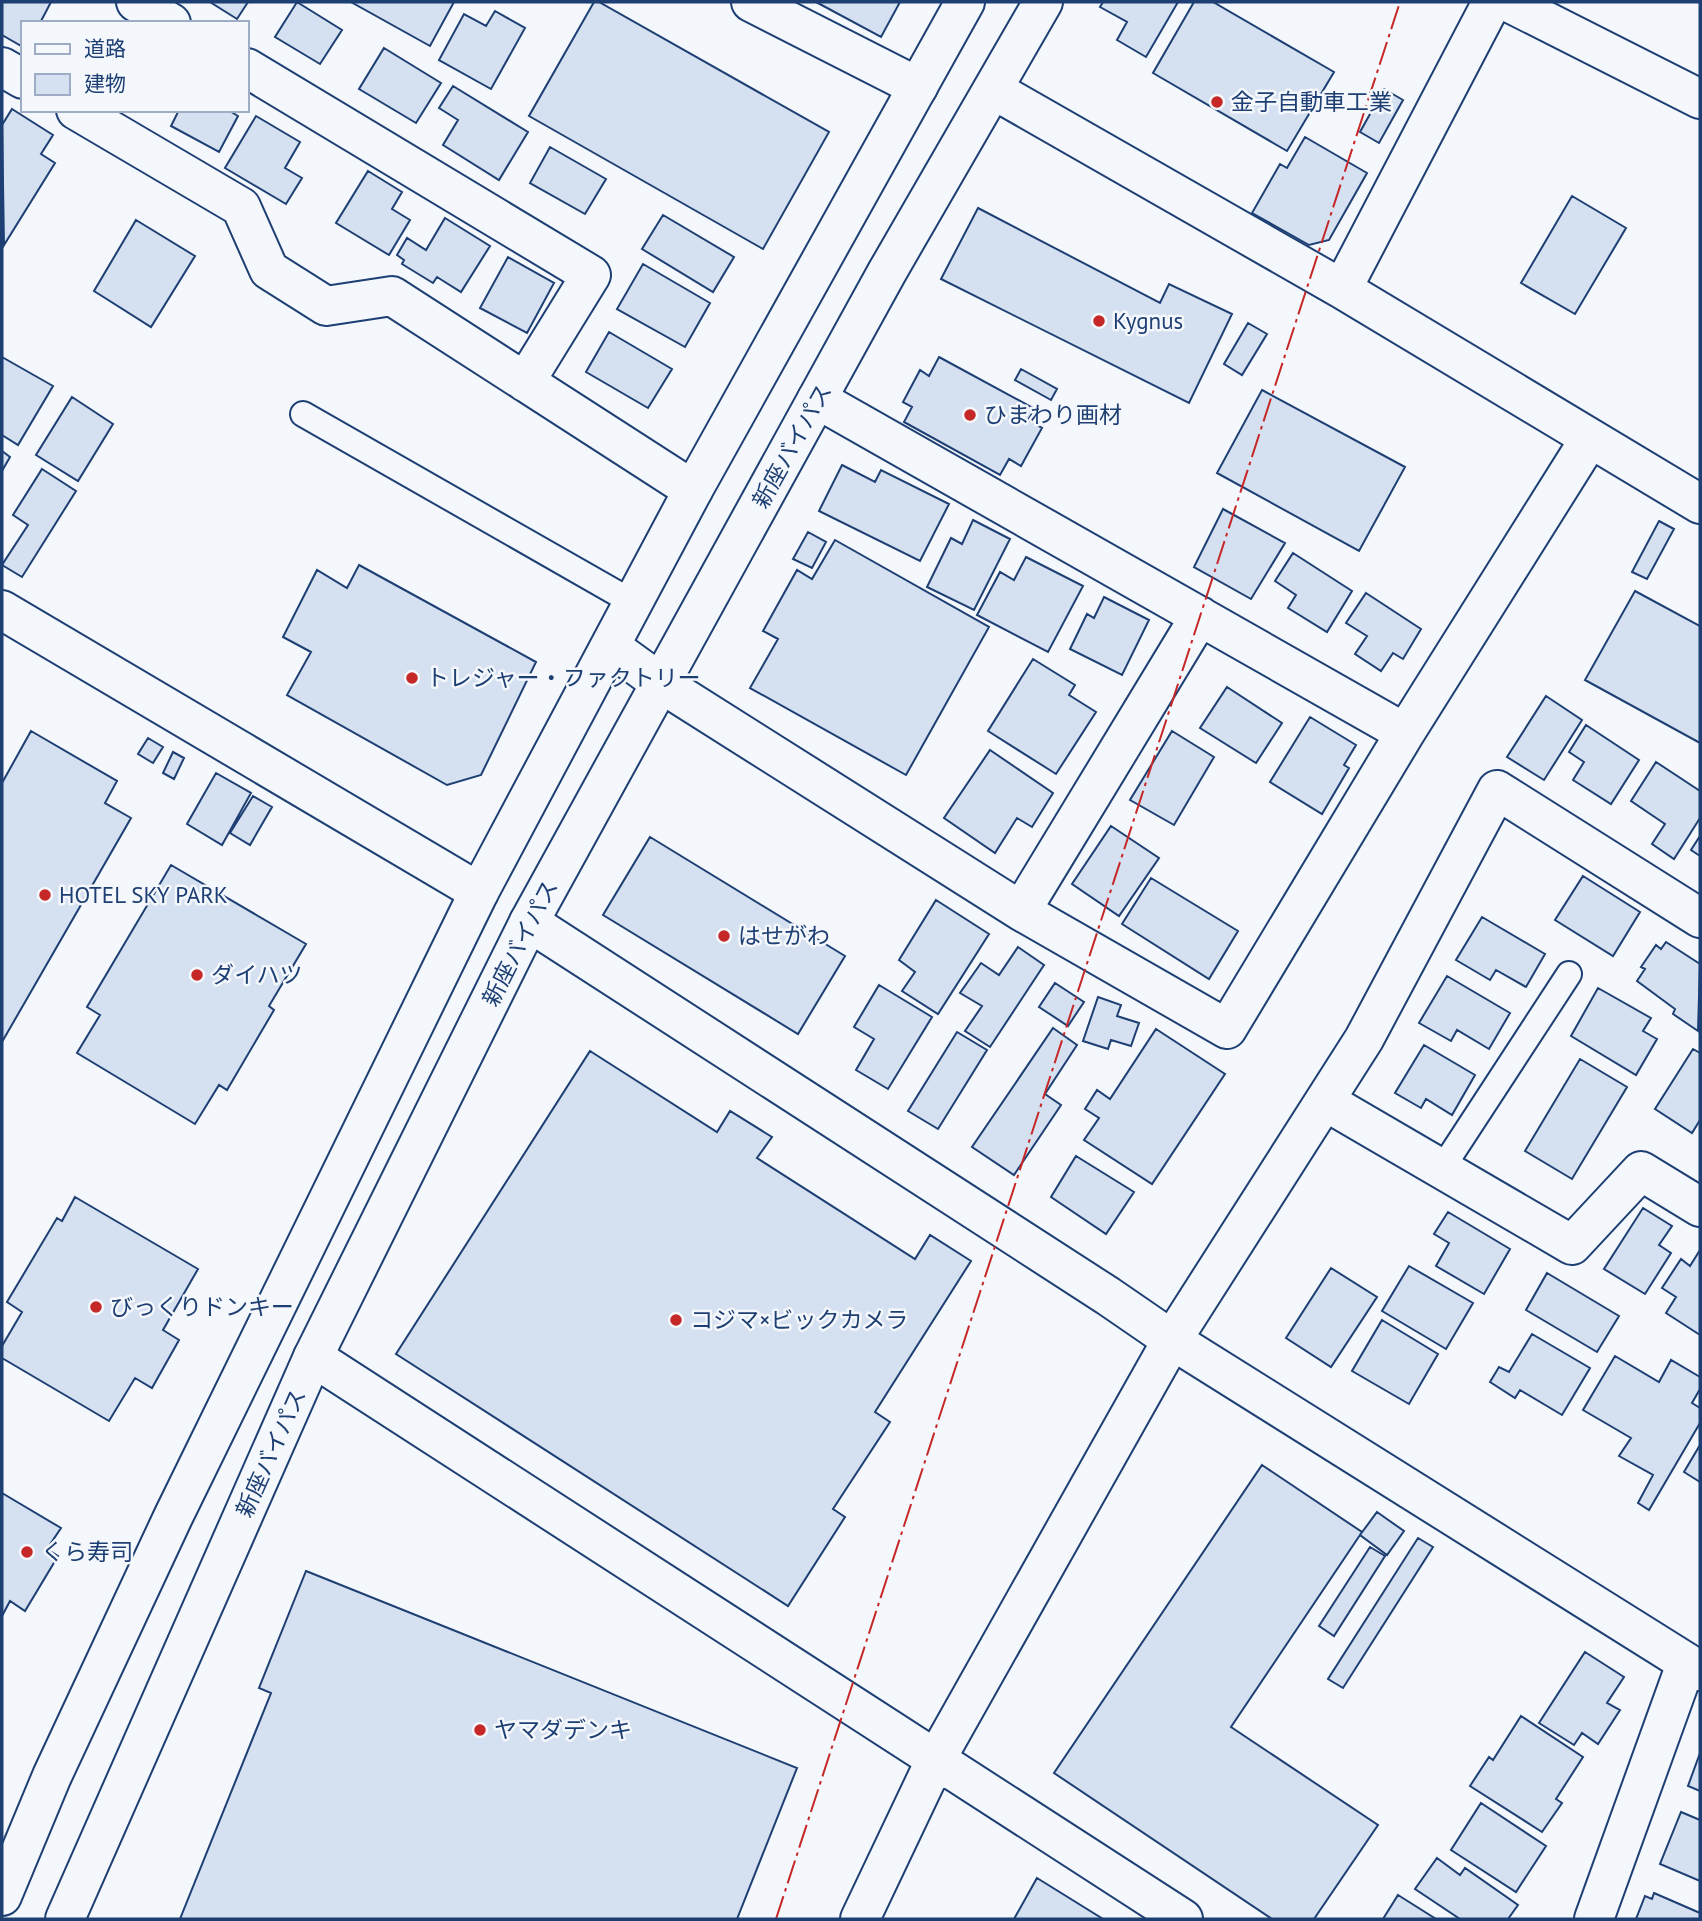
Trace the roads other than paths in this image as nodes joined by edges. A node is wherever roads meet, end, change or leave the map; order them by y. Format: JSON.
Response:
{"nodes":[{"id":1,"x":136,"y":2,"type":"edge"},
{"id":2,"x":751,"y":2,"type":"edge"},
{"id":3,"x":965,"y":2,"type":"edge"},
{"id":4,"x":1043,"y":2,"type":"edge"},
{"id":5,"x":1492,"y":2,"type":"edge"},
{"id":6,"x":1508,"y":2,"type":"edge"},
{"id":7,"x":168,"y":21,"type":"edge"},
{"id":8,"x":2,"y":67,"type":"edge"},
{"id":9,"x":248,"y":69,"type":"edge"},
{"id":10,"x":21,"y":78,"type":"edge"},
{"id":11,"x":918,"y":87,"type":"junction"},
{"id":12,"x":994,"y":90,"type":"junction"},
{"id":13,"x":1700,"y":99,"type":"edge"},
{"id":14,"x":79,"y":112,"type":"edge"},
{"id":15,"x":1342,"y":289,"type":"junction"},
{"id":16,"x":525,"y":382,"type":"junction"},
{"id":17,"x":817,"y":399,"type":"junction"},
{"id":18,"x":303,"y":414,"type":"dead end"},
{"id":19,"x":1589,"y":440,"type":"junction"},
{"id":20,"x":693,"y":490,"type":"junction"},
{"id":21,"x":1700,"y":504,"type":"edge"},
{"id":22,"x":634,"y":603,"type":"junction"},
{"id":23,"x":2,"y":610,"type":"edge"},
{"id":24,"x":1200,"y":616,"type":"junction"},
{"id":25,"x":611,"y":647,"type":"junction"},
{"id":26,"x":662,"y":684,"type":"junction"},
{"id":27,"x":1405,"y":733,"type":"junction"},
{"id":28,"x":479,"y":892,"type":"junction"},
{"id":29,"x":1021,"y":911,"type":"junction"},
{"id":30,"x":1700,"y":918,"type":"edge"},
{"id":31,"x":529,"y":922,"type":"junction"},
{"id":32,"x":1569,"y":974,"type":"dead end"},
{"id":33,"x":1325,"y":1101,"type":"junction"},
{"id":34,"x":1441,"y":1170,"type":"junction"},
{"id":35,"x":1700,"y":1207,"type":"edge"},
{"id":36,"x":1172,"y":1340,"type":"junction"},
{"id":37,"x":313,"y":1357,"type":"junction"},
{"id":38,"x":1693,"y":1668,"type":"edge"},
{"id":39,"x":935,"y":1761,"type":"junction"},
{"id":40,"x":2,"y":1896,"type":"edge"},
{"id":41,"x":65,"y":1919,"type":"edge"},
{"id":42,"x":860,"y":1919,"type":"edge"},
{"id":43,"x":1183,"y":1919,"type":"edge"},
{"id":44,"x":1594,"y":1919,"type":"edge"}],
"edges":[{"from":1,"to":7,"type":"main road"},
{"from":2,"to":11,"type":"main road"},
{"from":3,"to":11,"type":"main road"},
{"from":4,"to":12,"type":"main road","name":"新座バイパス"},
{"from":5,"to":15,"type":"main road"},
{"from":6,"to":13,"type":"main road"},
{"from":8,"to":10,"type":"main road"},
{"from":9,"to":16,"type":"main road"},
{"from":11,"to":20,"type":"main road"},
{"from":12,"to":15,"type":"main road"},
{"from":12,"to":17,"type":"main road","name":"新座バイパス"},
{"from":14,"to":16,"type":"main road"},
{"from":15,"to":19,"type":"main road"},
{"from":16,"to":20,"type":"main road"},
{"from":17,"to":24,"type":"main road"},
{"from":17,"to":26,"type":"main road","name":"新座バイパス"},
{"from":18,"to":22,"type":"lane"},
{"from":19,"to":21,"type":"main road"},
{"from":19,"to":27,"type":"main road"},
{"from":20,"to":22,"type":"main road"},
{"from":22,"to":25,"type":"main road"},
{"from":23,"to":28,"type":"main road"},
{"from":24,"to":27,"type":"main road"},
{"from":24,"to":29,"type":"main road"},
{"from":25,"to":26,"type":"main road"},
{"from":25,"to":28,"type":"main road"},
{"from":26,"to":29,"type":"main road"},
{"from":26,"to":31,"type":"main road","name":"新座バイパス"},
{"from":27,"to":29,"type":"main road"},
{"from":28,"to":40,"type":"main road"},
{"from":30,"to":33,"type":"main road"},
{"from":31,"to":36,"type":"main road"},
{"from":31,"to":37,"type":"main road","name":"新座バイパス"},
{"from":32,"to":34,"type":"lane"},
{"from":33,"to":34,"type":"main road"},
{"from":33,"to":36,"type":"main road"},
{"from":34,"to":35,"type":"main road"},
{"from":36,"to":38,"type":"main road"},
{"from":36,"to":39,"type":"main road"},
{"from":37,"to":39,"type":"main road"},
{"from":37,"to":41,"type":"main road","name":"新座バイパス"},
{"from":38,"to":44,"type":"main road"},
{"from":39,"to":42,"type":"main road"},
{"from":39,"to":43,"type":"main road"}]}
